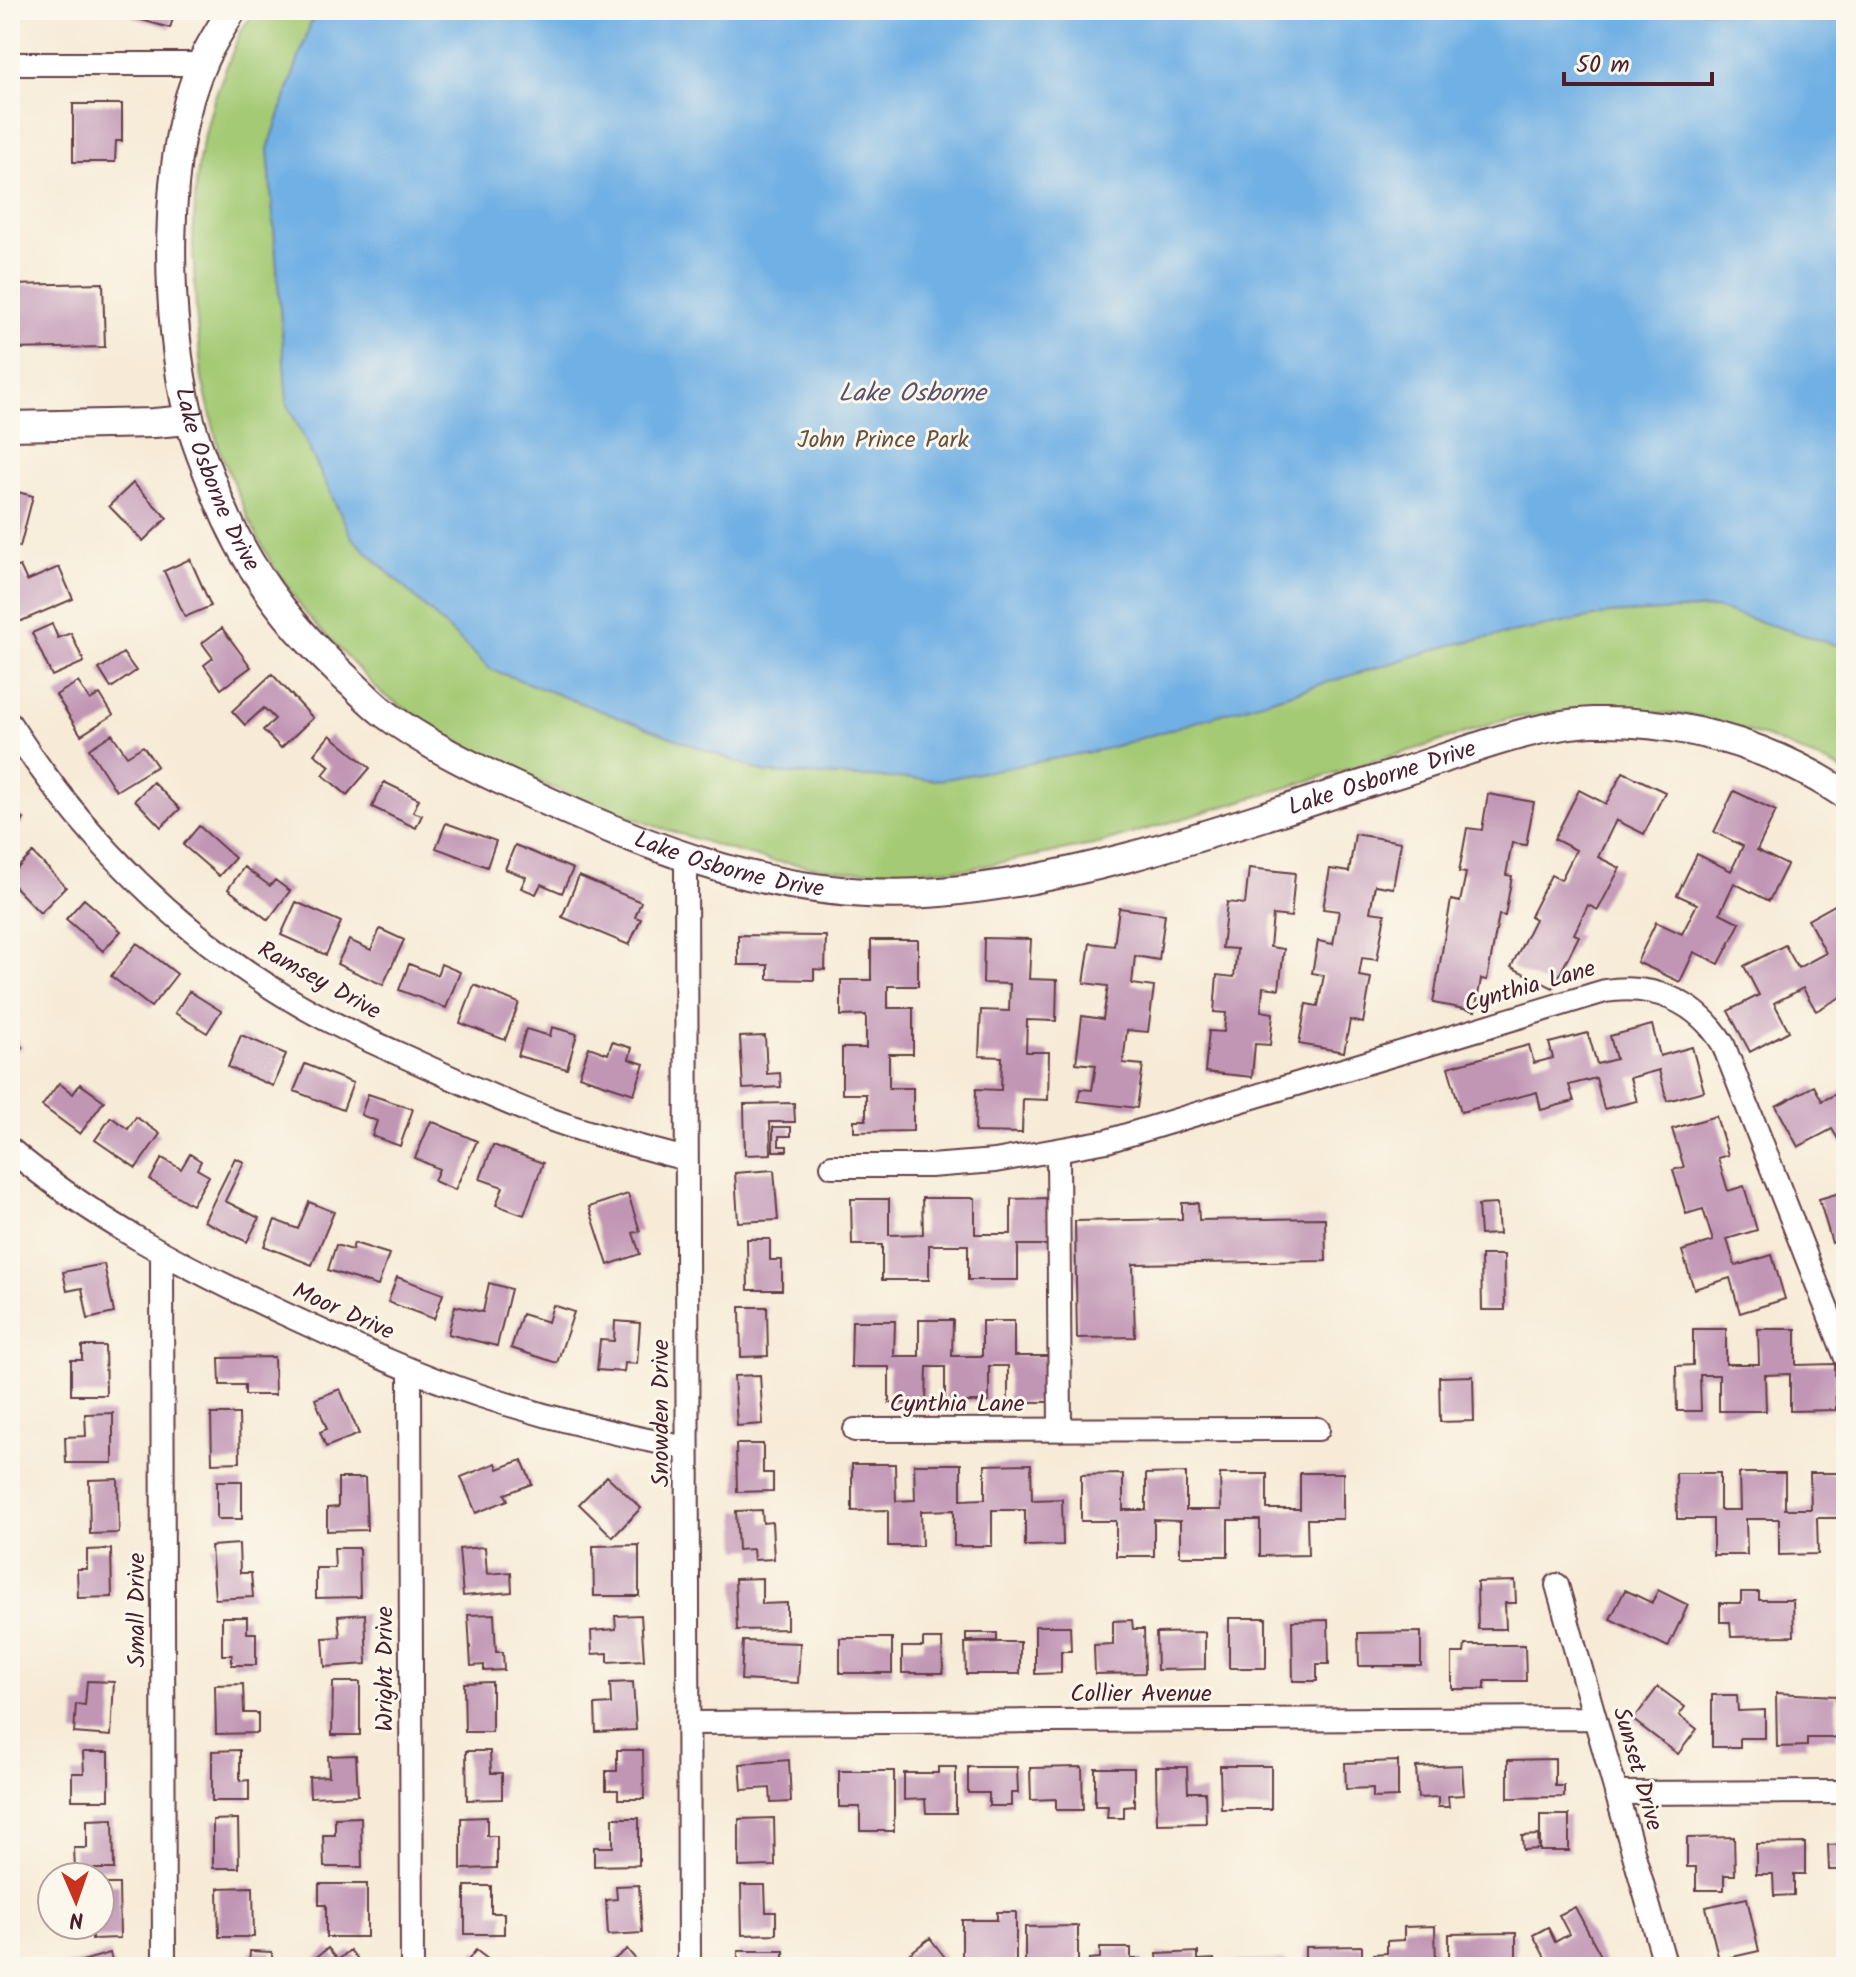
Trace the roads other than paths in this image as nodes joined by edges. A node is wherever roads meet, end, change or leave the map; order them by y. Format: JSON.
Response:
{"nodes":[{"id":1,"x":232,"y":10,"type":"edge"},
{"id":2,"x":10,"y":64,"type":"edge"},
{"id":3,"x":202,"y":64,"type":"junction"},
{"id":4,"x":189,"y":420,"type":"junction"},
{"id":5,"x":10,"y":426,"type":"edge"},
{"id":6,"x":10,"y":724,"type":"edge"},
{"id":7,"x":1846,"y":795,"type":"edge"},
{"id":8,"x":686,"y":859,"type":"junction"},
{"id":9,"x":10,"y":1149,"type":"edge"},
{"id":10,"x":1058,"y":1152,"type":"junction"},
{"id":11,"x":686,"y":1159,"type":"junction"},
{"id":12,"x":832,"y":1166,"type":"dead end"},
{"id":13,"x":162,"y":1253,"type":"junction"},
{"id":14,"x":1846,"y":1358,"type":"edge"},
{"id":15,"x":410,"y":1370,"type":"junction"},
{"id":16,"x":1318,"y":1429,"type":"dead end"},
{"id":17,"x":855,"y":1430,"type":"dead end"},
{"id":18,"x":1060,"y":1430,"type":"junction"},
{"id":19,"x":687,"y":1448,"type":"junction"},
{"id":20,"x":1557,"y":1585,"type":"dead end"},
{"id":21,"x":1594,"y":1718,"type":"junction"},
{"id":22,"x":688,"y":1723,"type":"junction"},
{"id":23,"x":1846,"y":1792,"type":"edge"},
{"id":24,"x":1616,"y":1793,"type":"junction"},
{"id":25,"x":164,"y":1967,"type":"edge"},
{"id":26,"x":412,"y":1967,"type":"edge"},
{"id":27,"x":689,"y":1967,"type":"edge"},
{"id":28,"x":1666,"y":1967,"type":"edge"}],
"edges":[{"from":1,"to":3,"type":"street","name":"Lake Osborne Drive"},
{"from":2,"to":3,"type":"street"},
{"from":3,"to":4,"type":"street","name":"Lake Osborne Drive"},
{"from":4,"to":5,"type":"street"},
{"from":4,"to":8,"type":"street","name":"Lake Osborne Drive"},
{"from":6,"to":11,"type":"street","name":"Ramsey Drive"},
{"from":7,"to":8,"type":"street","name":"Lake Osborne Drive"},
{"from":8,"to":11,"type":"street","name":"Snowden Drive"},
{"from":9,"to":13,"type":"street","name":"Moor Drive"},
{"from":10,"to":12,"type":"street","name":"Cynthia Lane"},
{"from":10,"to":14,"type":"street","name":"Cynthia Lane"},
{"from":10,"to":18,"type":"street","name":"Cynthia Lane"},
{"from":11,"to":19,"type":"street","name":"Snowden Drive"},
{"from":13,"to":15,"type":"street","name":"Moor Drive"},
{"from":13,"to":25,"type":"street","name":"Small Drive"},
{"from":15,"to":19,"type":"street","name":"Moor Drive"},
{"from":15,"to":26,"type":"street","name":"Wright Drive"},
{"from":16,"to":18,"type":"street","name":"Cynthia Lane"},
{"from":17,"to":18,"type":"street","name":"Cynthia Lane"},
{"from":19,"to":22,"type":"street","name":"Snowden Drive"},
{"from":20,"to":21,"type":"street","name":"Sunset Drive"},
{"from":21,"to":22,"type":"street","name":"Collier Avenue"},
{"from":21,"to":24,"type":"street","name":"Sunset Drive"},
{"from":22,"to":27,"type":"street","name":"Snowden Drive"},
{"from":23,"to":24,"type":"street"},
{"from":24,"to":28,"type":"street","name":"Sunset Drive"}]}
